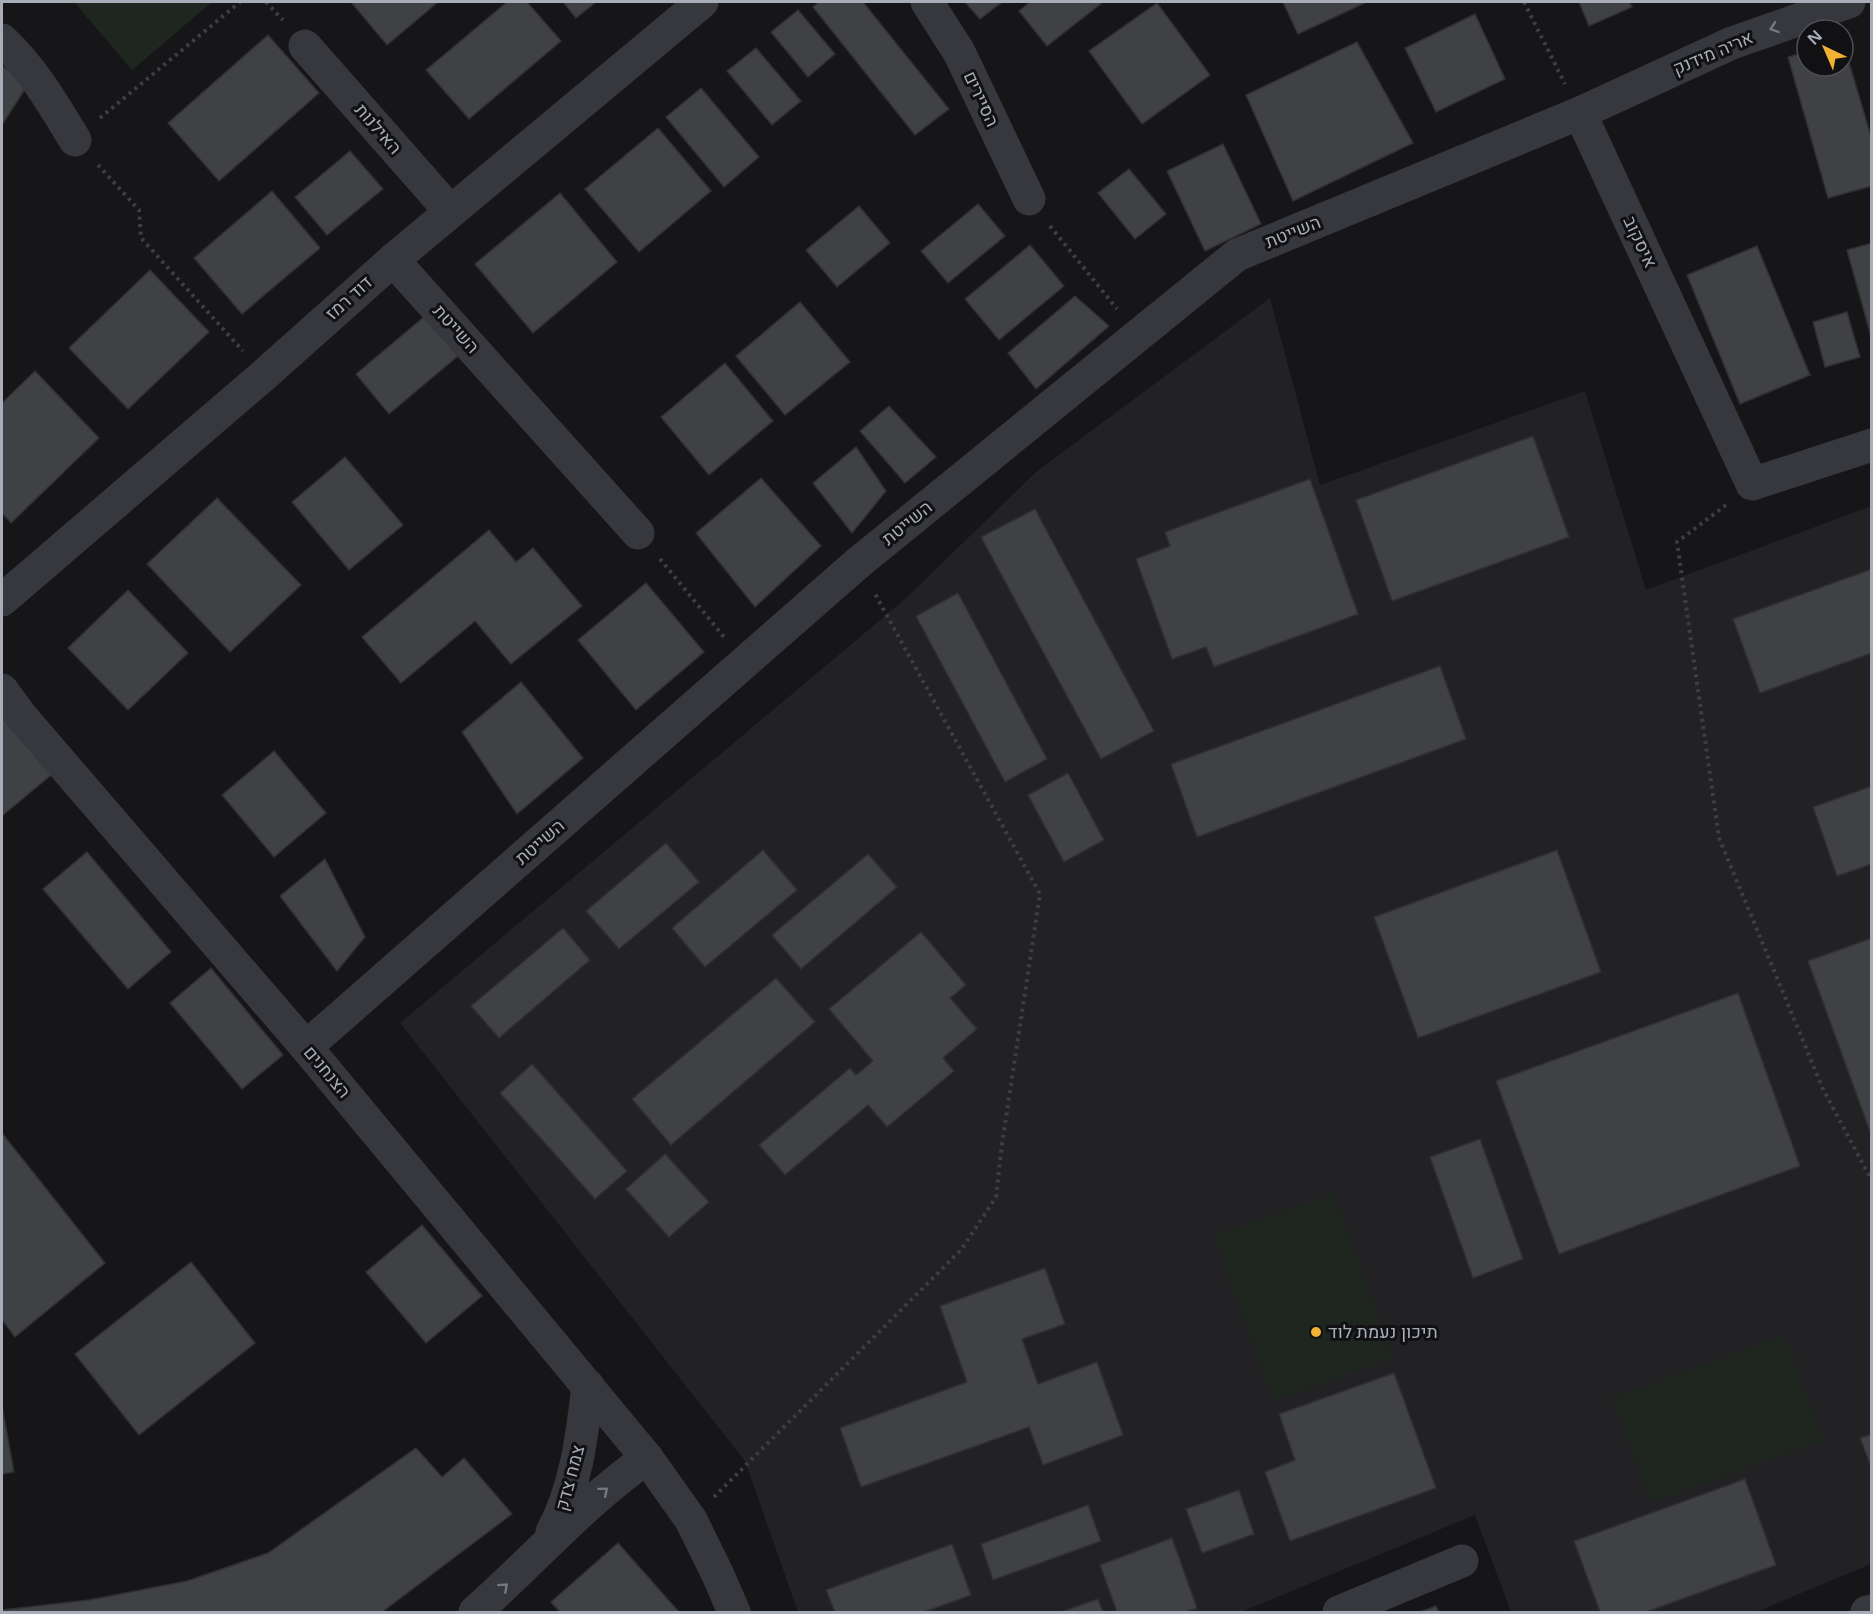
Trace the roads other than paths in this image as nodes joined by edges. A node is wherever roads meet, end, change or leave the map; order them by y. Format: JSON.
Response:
{"nodes":[{"id":1,"x":702,"y":2,"type":"edge"},
{"id":2,"x":927,"y":2,"type":"edge"},
{"id":3,"x":1849,"y":2,"type":"edge"},
{"id":4,"x":2,"y":40,"type":"edge"},
{"id":5,"x":305,"y":46,"type":"dead end"},
{"id":6,"x":1580,"y":113,"type":"junction"},
{"id":7,"x":75,"y":140,"type":"road end"},
{"id":8,"x":1029,"y":199,"type":"road end"},
{"id":9,"x":450,"y":211,"type":"junction"},
{"id":10,"x":393,"y":260,"type":"junction"},
{"id":11,"x":1872,"y":446,"type":"edge"},
{"id":12,"x":638,"y":533,"type":"road end"},
{"id":13,"x":2,"y":600,"type":"edge"},
{"id":14,"x":2,"y":690,"type":"edge"},
{"id":15,"x":306,"y":1047,"type":"junction"},
{"id":16,"x":588,"y":1386,"type":"junction"},
{"id":17,"x":647,"y":1458,"type":"junction"},
{"id":18,"x":531,"y":1561,"type":"junction"},
{"id":19,"x":1462,"y":1561,"type":"dead end"},
{"id":20,"x":1872,"y":1611,"type":"edge"},
{"id":21,"x":475,"y":1612,"type":"edge"},
{"id":22,"x":734,"y":1612,"type":"edge"},
{"id":23,"x":1339,"y":1612,"type":"edge"},
{"id":24,"x":1867,"y":1612,"type":"edge"}],
"edges":[{"from":1,"to":9,"type":"street","name":"דוד רמז"},
{"from":2,"to":8,"type":"street","name":"הסיירים"},
{"from":3,"to":6,"type":"street","name":"אריה מידנק","one_way":true},
{"from":4,"to":7,"type":"street"},
{"from":5,"to":9,"type":"street","name":"האילנות"},
{"from":6,"to":11,"type":"street","name":"איסקוב"},
{"from":6,"to":15,"type":"street","name":"השייטת"},
{"from":9,"to":10,"type":"street","name":"דוד רמז"},
{"from":10,"to":12,"type":"street","name":"השייטת"},
{"from":10,"to":13,"type":"street","name":"דוד רמז"},
{"from":14,"to":15,"type":"street","name":"הצנחנים"},
{"from":15,"to":16,"type":"street","name":"הצנחנים"},
{"from":16,"to":17,"type":"street","name":"הצנחנים"},
{"from":16,"to":18,"type":"street","name":"צמח צדק"},
{"from":18,"to":17,"type":"street","name":"צמח צדק","one_way":true},
{"from":17,"to":22,"type":"street","name":"הצנחנים"},
{"from":21,"to":18,"type":"street","name":"צמח צדק","one_way":true},
{"from":19,"to":23,"type":"street"},
{"from":20,"to":24,"type":"street"}]}
